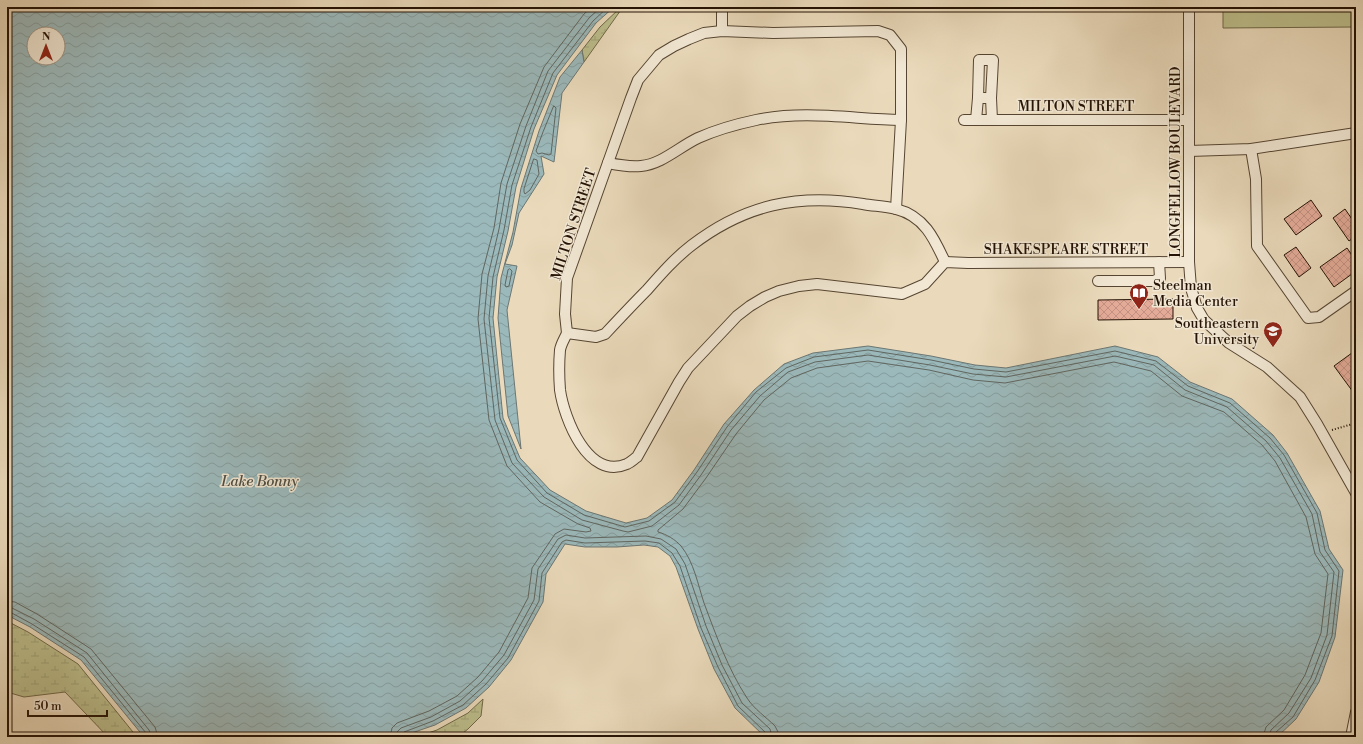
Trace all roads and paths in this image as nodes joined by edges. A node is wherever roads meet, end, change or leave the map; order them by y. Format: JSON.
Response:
{"nodes":[{"id":1,"x":722,"y":7,"type":"edge"},
{"id":2,"x":1189,"y":7,"type":"edge"},
{"id":3,"x":722,"y":30,"type":"junction"},
{"id":4,"x":978,"y":98,"type":"junction"},
{"id":5,"x":991,"y":98,"type":"junction"},
{"id":6,"x":901,"y":120,"type":"junction"},
{"id":7,"x":964,"y":120,"type":"dead end"},
{"id":8,"x":976,"y":120,"type":"junction"},
{"id":9,"x":992,"y":120,"type":"junction"},
{"id":10,"x":1189,"y":120,"type":"junction"},
{"id":11,"x":1356,"y":133,"type":"edge"},
{"id":12,"x":1251,"y":149,"type":"junction"},
{"id":13,"x":1189,"y":151,"type":"junction"},
{"id":14,"x":608,"y":163,"type":"junction"},
{"id":15,"x":896,"y":209,"type":"junction"},
{"id":16,"x":944,"y":262,"type":"junction"},
{"id":17,"x":1159,"y":262,"type":"junction"},
{"id":18,"x":1188,"y":262,"type":"junction"},
{"id":19,"x":1098,"y":281,"type":"dead end"},
{"id":20,"x":1356,"y":290,"type":"edge"},
{"id":21,"x":567,"y":333,"type":"junction"},
{"id":22,"x":1356,"y":423,"type":"edge"},
{"id":23,"x":1332,"y":430,"type":"dead end"},
{"id":24,"x":1356,"y":493,"type":"edge"},
{"id":25,"x":1356,"y":712,"type":"edge"},
{"id":26,"x":1351,"y":737,"type":"edge"}],
"edges":[{"from":1,"to":3,"type":"street"},
{"from":2,"to":10,"type":"street","name":"LONGFELLOW BOULEVARD"},
{"from":3,"to":6,"type":"street"},
{"from":3,"to":14,"type":"street"},
{"from":4,"to":5,"type":"street"},
{"from":4,"to":5,"type":"street"},
{"from":4,"to":8,"type":"street"},
{"from":5,"to":9,"type":"street"},
{"from":6,"to":14,"type":"street","name":"MILTON STREET"},
{"from":6,"to":15,"type":"street"},
{"from":7,"to":8,"type":"street","name":"MILTON STREET"},
{"from":8,"to":9,"type":"street","name":"MILTON STREET"},
{"from":9,"to":10,"type":"street","name":"MILTON STREET"},
{"from":10,"to":13,"type":"street","name":"LONGFELLOW BOULEVARD"},
{"from":11,"to":12,"type":"street"},
{"from":12,"to":13,"type":"street"},
{"from":12,"to":20,"type":"street"},
{"from":13,"to":18,"type":"street","name":"LONGFELLOW BOULEVARD"},
{"from":14,"to":21,"type":"street","name":"MILTON STREET"},
{"from":15,"to":16,"type":"street"},
{"from":15,"to":21,"type":"street"},
{"from":16,"to":17,"type":"street","name":"SHAKESPEARE STREET"},
{"from":16,"to":21,"type":"street"},
{"from":17,"to":18,"type":"street","name":"SHAKESPEARE STREET"},
{"from":17,"to":19,"type":"street"},
{"from":18,"to":24,"type":"street","name":"LONGFELLOW BOULEVARD"},
{"from":22,"to":23,"type":"path"},
{"from":25,"to":26,"type":"street"}]}
